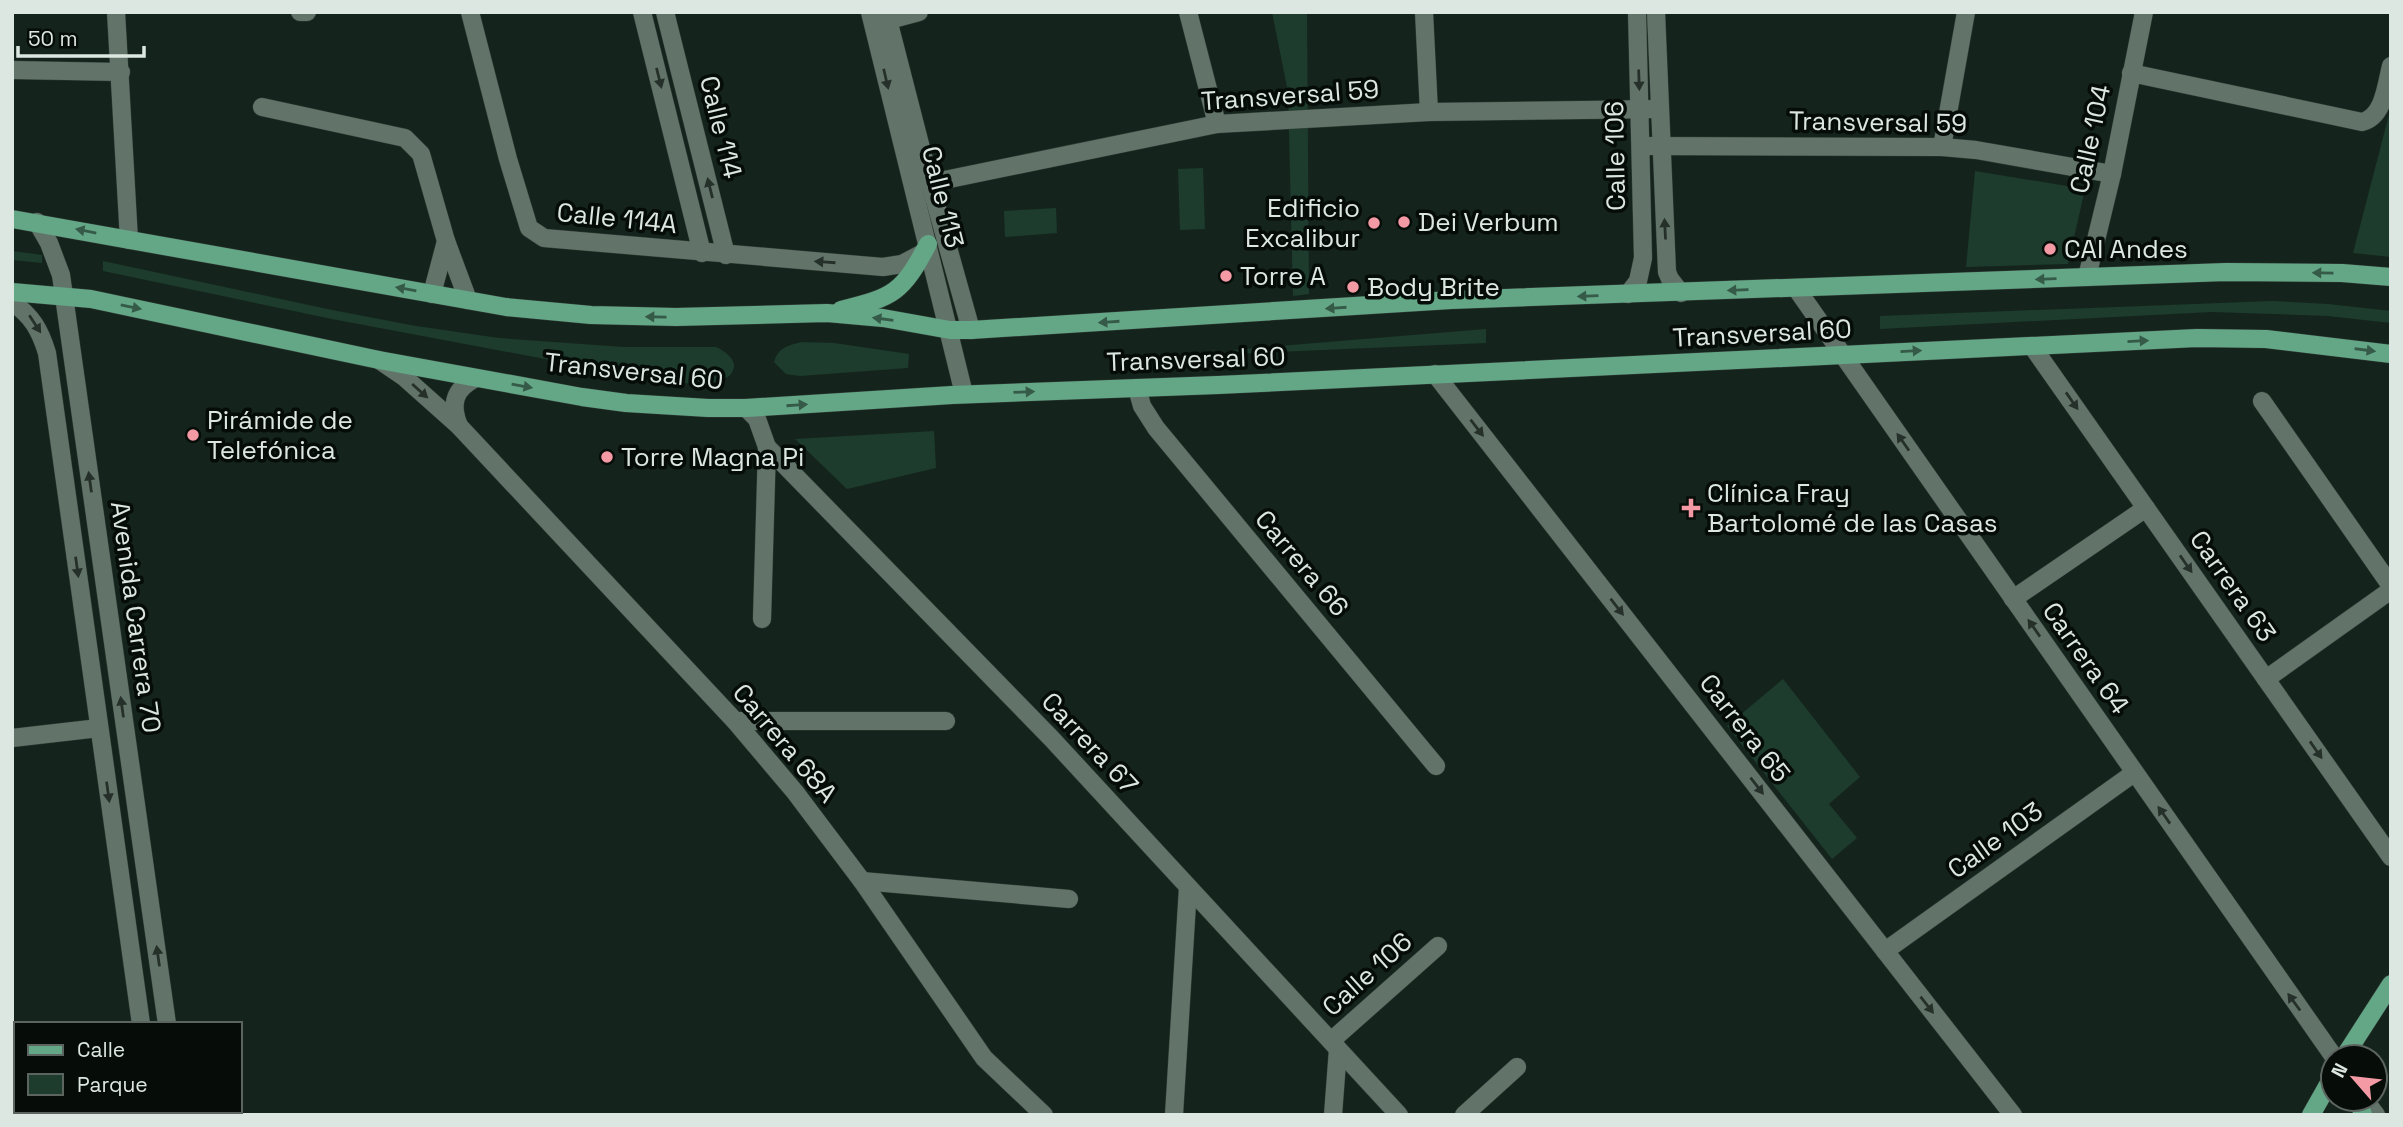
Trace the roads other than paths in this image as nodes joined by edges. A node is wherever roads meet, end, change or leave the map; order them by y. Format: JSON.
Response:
{"nodes":[{"id":1,"x":116,"y":12,"type":"edge"},
{"id":2,"x":300,"y":12,"type":"edge"},
{"id":3,"x":307,"y":12,"type":"edge"},
{"id":4,"x":470,"y":12,"type":"edge"},
{"id":5,"x":642,"y":12,"type":"edge"},
{"id":6,"x":665,"y":12,"type":"edge"},
{"id":7,"x":919,"y":12,"type":"edge"},
{"id":8,"x":1188,"y":12,"type":"edge"},
{"id":9,"x":1424,"y":12,"type":"edge"},
{"id":10,"x":1637,"y":12,"type":"edge"},
{"id":11,"x":1656,"y":12,"type":"edge"},
{"id":12,"x":1966,"y":12,"type":"edge"},
{"id":13,"x":2144,"y":12,"type":"edge"},
{"id":14,"x":879,"y":17,"type":"edge"},
{"id":15,"x":2391,"y":66,"type":"edge"},
{"id":16,"x":12,"y":70,"type":"edge"},
{"id":17,"x":121,"y":72,"type":"junction"},
{"id":18,"x":2131,"y":73,"type":"junction"},
{"id":19,"x":262,"y":107,"type":"dead end"},
{"id":20,"x":1660,"y":108,"type":"junction"},
{"id":21,"x":1640,"y":109,"type":"junction"},
{"id":22,"x":1429,"y":112,"type":"junction"},
{"id":23,"x":1217,"y":124,"type":"junction"},
{"id":24,"x":1642,"y":146,"type":"junction"},
{"id":25,"x":1661,"y":146,"type":"junction"},
{"id":26,"x":1942,"y":147,"type":"junction"},
{"id":27,"x":2112,"y":174,"type":"junction"},
{"id":28,"x":930,"y":183,"type":"junction"},
{"id":29,"x":12,"y":219,"type":"edge"},
{"id":30,"x":37,"y":222,"type":"junction"},
{"id":31,"x":129,"y":240,"type":"junction"},
{"id":32,"x":446,"y":241,"type":"junction"},
{"id":33,"x":925,"y":249,"type":"junction"},
{"id":34,"x":702,"y":253,"type":"junction"},
{"id":35,"x":726,"y":255,"type":"junction"},
{"id":36,"x":2087,"y":277,"type":"junction"},
{"id":37,"x":2391,"y":277,"type":"edge"},
{"id":38,"x":1796,"y":288,"type":"junction"},
{"id":39,"x":12,"y":292,"type":"edge"},
{"id":40,"x":1681,"y":293,"type":"junction"},
{"id":41,"x":432,"y":294,"type":"junction"},
{"id":42,"x":64,"y":295,"type":"junction"},
{"id":43,"x":1628,"y":295,"type":"junction"},
{"id":44,"x":468,"y":300,"type":"junction"},
{"id":45,"x":12,"y":302,"type":"edge"},
{"id":46,"x":827,"y":313,"type":"junction"},
{"id":47,"x":950,"y":330,"type":"junction"},
{"id":48,"x":971,"y":330,"type":"junction"},
{"id":49,"x":2032,"y":346,"type":"junction"},
{"id":50,"x":2391,"y":354,"type":"edge"},
{"id":51,"x":1842,"y":355,"type":"junction"},
{"id":52,"x":379,"y":360,"type":"junction"},
{"id":53,"x":1434,"y":374,"type":"junction"},
{"id":54,"x":476,"y":378,"type":"junction"},
{"id":55,"x":1138,"y":388,"type":"junction"},
{"id":56,"x":964,"y":394,"type":"junction"},
{"id":57,"x":2262,"y":401,"type":"dead end"},
{"id":58,"x":747,"y":408,"type":"junction"},
{"id":59,"x":459,"y":426,"type":"junction"},
{"id":60,"x":767,"y":447,"type":"junction"},
{"id":61,"x":2146,"y":508,"type":"junction"},
{"id":62,"x":2391,"y":588,"type":"edge"},
{"id":63,"x":2013,"y":599,"type":"junction"},
{"id":64,"x":109,"y":618,"type":"junction"},
{"id":65,"x":762,"y":619,"type":"dead end"},
{"id":66,"x":85,"y":622,"type":"junction"},
{"id":67,"x":2266,"y":679,"type":"junction"},
{"id":68,"x":735,"y":721,"type":"junction"},
{"id":69,"x":946,"y":721,"type":"dead end"},
{"id":70,"x":100,"y":736,"type":"junction"},
{"id":71,"x":12,"y":738,"type":"edge"},
{"id":72,"x":127,"y":742,"type":"junction"},
{"id":73,"x":1436,"y":766,"type":"dead end"},
{"id":74,"x":2134,"y":773,"type":"junction"},
{"id":75,"x":2391,"y":857,"type":"edge"},
{"id":76,"x":862,"y":881,"type":"junction"},
{"id":77,"x":1188,"y":887,"type":"junction"},
{"id":78,"x":1069,"y":899,"type":"dead end"},
{"id":79,"x":1438,"y":946,"type":"dead end"},
{"id":80,"x":1885,"y":951,"type":"junction"},
{"id":81,"x":2391,"y":984,"type":"edge"},
{"id":82,"x":141,"y":1022,"type":"edge"},
{"id":83,"x":167,"y":1022,"type":"edge"},
{"id":84,"x":2324,"y":1043,"type":"edge"},
{"id":85,"x":2353,"y":1043,"type":"edge"},
{"id":86,"x":1335,"y":1045,"type":"junction"},
{"id":87,"x":1517,"y":1067,"type":"dead end"},
{"id":88,"x":1044,"y":1115,"type":"edge"},
{"id":89,"x":1174,"y":1115,"type":"edge"},
{"id":90,"x":1333,"y":1115,"type":"edge"},
{"id":91,"x":1399,"y":1115,"type":"edge"},
{"id":92,"x":1464,"y":1115,"type":"edge"},
{"id":93,"x":2013,"y":1115,"type":"edge"}],
"edges":[{"from":1,"to":17,"type":"street"},
{"from":2,"to":3,"type":"street"},
{"from":4,"to":34,"type":"street","name":"Calle 114A"},
{"from":5,"to":34,"type":"street","name":"Calle 114","one_way":true},
{"from":35,"to":6,"type":"street","name":"Calle 114","one_way":true},
{"from":7,"to":14,"type":"street"},
{"from":8,"to":23,"type":"street"},
{"from":9,"to":22,"type":"street"},
{"from":10,"to":21,"type":"street","name":"Calle 106","one_way":true},
{"from":11,"to":20,"type":"street","name":"Calle 106"},
{"from":12,"to":26,"type":"street"},
{"from":13,"to":18,"type":"street","name":"Calle 104"},
{"from":14,"to":28,"type":"street","name":"Calle 113"},
{"from":14,"to":33,"type":"street","name":"Calle 113","one_way":true},
{"from":15,"to":18,"type":"street"},
{"from":16,"to":17,"type":"street"},
{"from":17,"to":31,"type":"street"},
{"from":18,"to":27,"type":"street","name":"Calle 104"},
{"from":19,"to":32,"type":"street"},
{"from":20,"to":21,"type":"street","name":"Transversal 59"},
{"from":20,"to":25,"type":"street","name":"Calle 106"},
{"from":21,"to":22,"type":"street","name":"Transversal 59"},
{"from":21,"to":24,"type":"street","name":"Calle 106"},
{"from":22,"to":23,"type":"street","name":"Transversal 59"},
{"from":23,"to":28,"type":"street","name":"Transversal 59"},
{"from":24,"to":25,"type":"street","name":"Transversal 59"},
{"from":24,"to":43,"type":"street","name":"Calle 106"},
{"from":25,"to":26,"type":"street","name":"Transversal 59"},
{"from":40,"to":25,"type":"street","name":"Calle 106","one_way":true},
{"from":26,"to":27,"type":"street","name":"Transversal 59"},
{"from":27,"to":36,"type":"street","name":"Calle 104"},
{"from":28,"to":48,"type":"street","name":"Calle 113"},
{"from":29,"to":30,"type":"main road","name":"Transversal 60"},
{"from":31,"to":30,"type":"main road","name":"Transversal 60","one_way":true},
{"from":30,"to":42,"type":"street","name":"Avenida Carrera 70"},
{"from":41,"to":31,"type":"main road","name":"Transversal 60","one_way":true},
{"from":32,"to":41,"type":"street"},
{"from":32,"to":44,"type":"street"},
{"from":33,"to":35,"type":"street","name":"Calle 114A","one_way":true},
{"from":33,"to":46,"type":"main road"},
{"from":33,"to":47,"type":"street","name":"Calle 113"},
{"from":34,"to":35,"type":"street","name":"Calle 114A"},
{"from":37,"to":36,"type":"main road","name":"Transversal 60","one_way":true},
{"from":36,"to":38,"type":"main road","name":"Transversal 60","one_way":true},
{"from":38,"to":40,"type":"main road","name":"Transversal 60","one_way":true},
{"from":38,"to":51,"type":"street","name":"Carrera 64"},
{"from":39,"to":42,"type":"main road","name":"Transversal 60"},
{"from":40,"to":43,"type":"main road","name":"Transversal 60"},
{"from":41,"to":44,"type":"main road","name":"Transversal 60"},
{"from":42,"to":52,"type":"main road","name":"Transversal 60","one_way":true},
{"from":64,"to":42,"type":"street","name":"Avenida Carrera 70","one_way":true},
{"from":43,"to":48,"type":"main road","name":"Transversal 60","one_way":true},
{"from":46,"to":44,"type":"main road","name":"Transversal 60","one_way":true},
{"from":45,"to":66,"type":"street","name":"Avenida Carrera 70","one_way":true},
{"from":47,"to":46,"type":"main road","name":"Transversal 60","one_way":true},
{"from":47,"to":48,"type":"main road","name":"Transversal 60"},
{"from":47,"to":56,"type":"street","name":"Calle 113"},
{"from":49,"to":50,"type":"main road","name":"Transversal 60","one_way":true},
{"from":51,"to":49,"type":"main road","name":"Transversal 60","one_way":true},
{"from":49,"to":61,"type":"street","name":"Carrera 63","one_way":true},
{"from":51,"to":53,"type":"main road","name":"Transversal 60"},
{"from":63,"to":51,"type":"street","name":"Carrera 64","one_way":true},
{"from":52,"to":54,"type":"main road","name":"Transversal 60"},
{"from":52,"to":59,"type":"street","name":"Carrera 68A","one_way":true},
{"from":53,"to":55,"type":"main road","name":"Transversal 60"},
{"from":53,"to":80,"type":"street","name":"Carrera 65","one_way":true},
{"from":54,"to":58,"type":"main road","name":"Transversal 60","one_way":true},
{"from":54,"to":59,"type":"street"},
{"from":56,"to":55,"type":"main road","name":"Transversal 60","one_way":true},
{"from":55,"to":73,"type":"street","name":"Carrera 66"},
{"from":58,"to":56,"type":"main road","name":"Transversal 60","one_way":true},
{"from":57,"to":62,"type":"street"},
{"from":58,"to":60,"type":"street","name":"Carrera 67"},
{"from":59,"to":68,"type":"street","name":"Carrera 68A"},
{"from":60,"to":65,"type":"street"},
{"from":60,"to":77,"type":"street","name":"Carrera 67"},
{"from":61,"to":63,"type":"street"},
{"from":61,"to":67,"type":"street","name":"Carrera 63","one_way":true},
{"from":62,"to":67,"type":"street"},
{"from":74,"to":63,"type":"street","name":"Carrera 64","one_way":true},
{"from":64,"to":66,"type":"street"},
{"from":72,"to":64,"type":"street","name":"Avenida Carrera 70","one_way":true},
{"from":66,"to":70,"type":"street","name":"Avenida Carrera 70"},
{"from":67,"to":75,"type":"street","name":"Carrera 63","one_way":true},
{"from":68,"to":69,"type":"street"},
{"from":68,"to":76,"type":"street","name":"Carrera 68A"},
{"from":70,"to":71,"type":"street"},
{"from":70,"to":72,"type":"street"},
{"from":70,"to":82,"type":"street","name":"Avenida Carrera 70","one_way":true},
{"from":83,"to":72,"type":"street","name":"Avenida Carrera 70","one_way":true},
{"from":74,"to":80,"type":"street","name":"Calle 103"},
{"from":84,"to":74,"type":"street","name":"Carrera 64","one_way":true},
{"from":76,"to":78,"type":"street"},
{"from":76,"to":88,"type":"street","name":"Carrera 68A"},
{"from":77,"to":86,"type":"street","name":"Carrera 67"},
{"from":77,"to":89,"type":"street"},
{"from":79,"to":86,"type":"street","name":"Calle 106"},
{"from":80,"to":93,"type":"street","name":"Carrera 65","one_way":true},
{"from":81,"to":85,"type":"main road"},
{"from":86,"to":90,"type":"street"},
{"from":86,"to":91,"type":"street","name":"Carrera 67"},
{"from":87,"to":92,"type":"street"}]}
